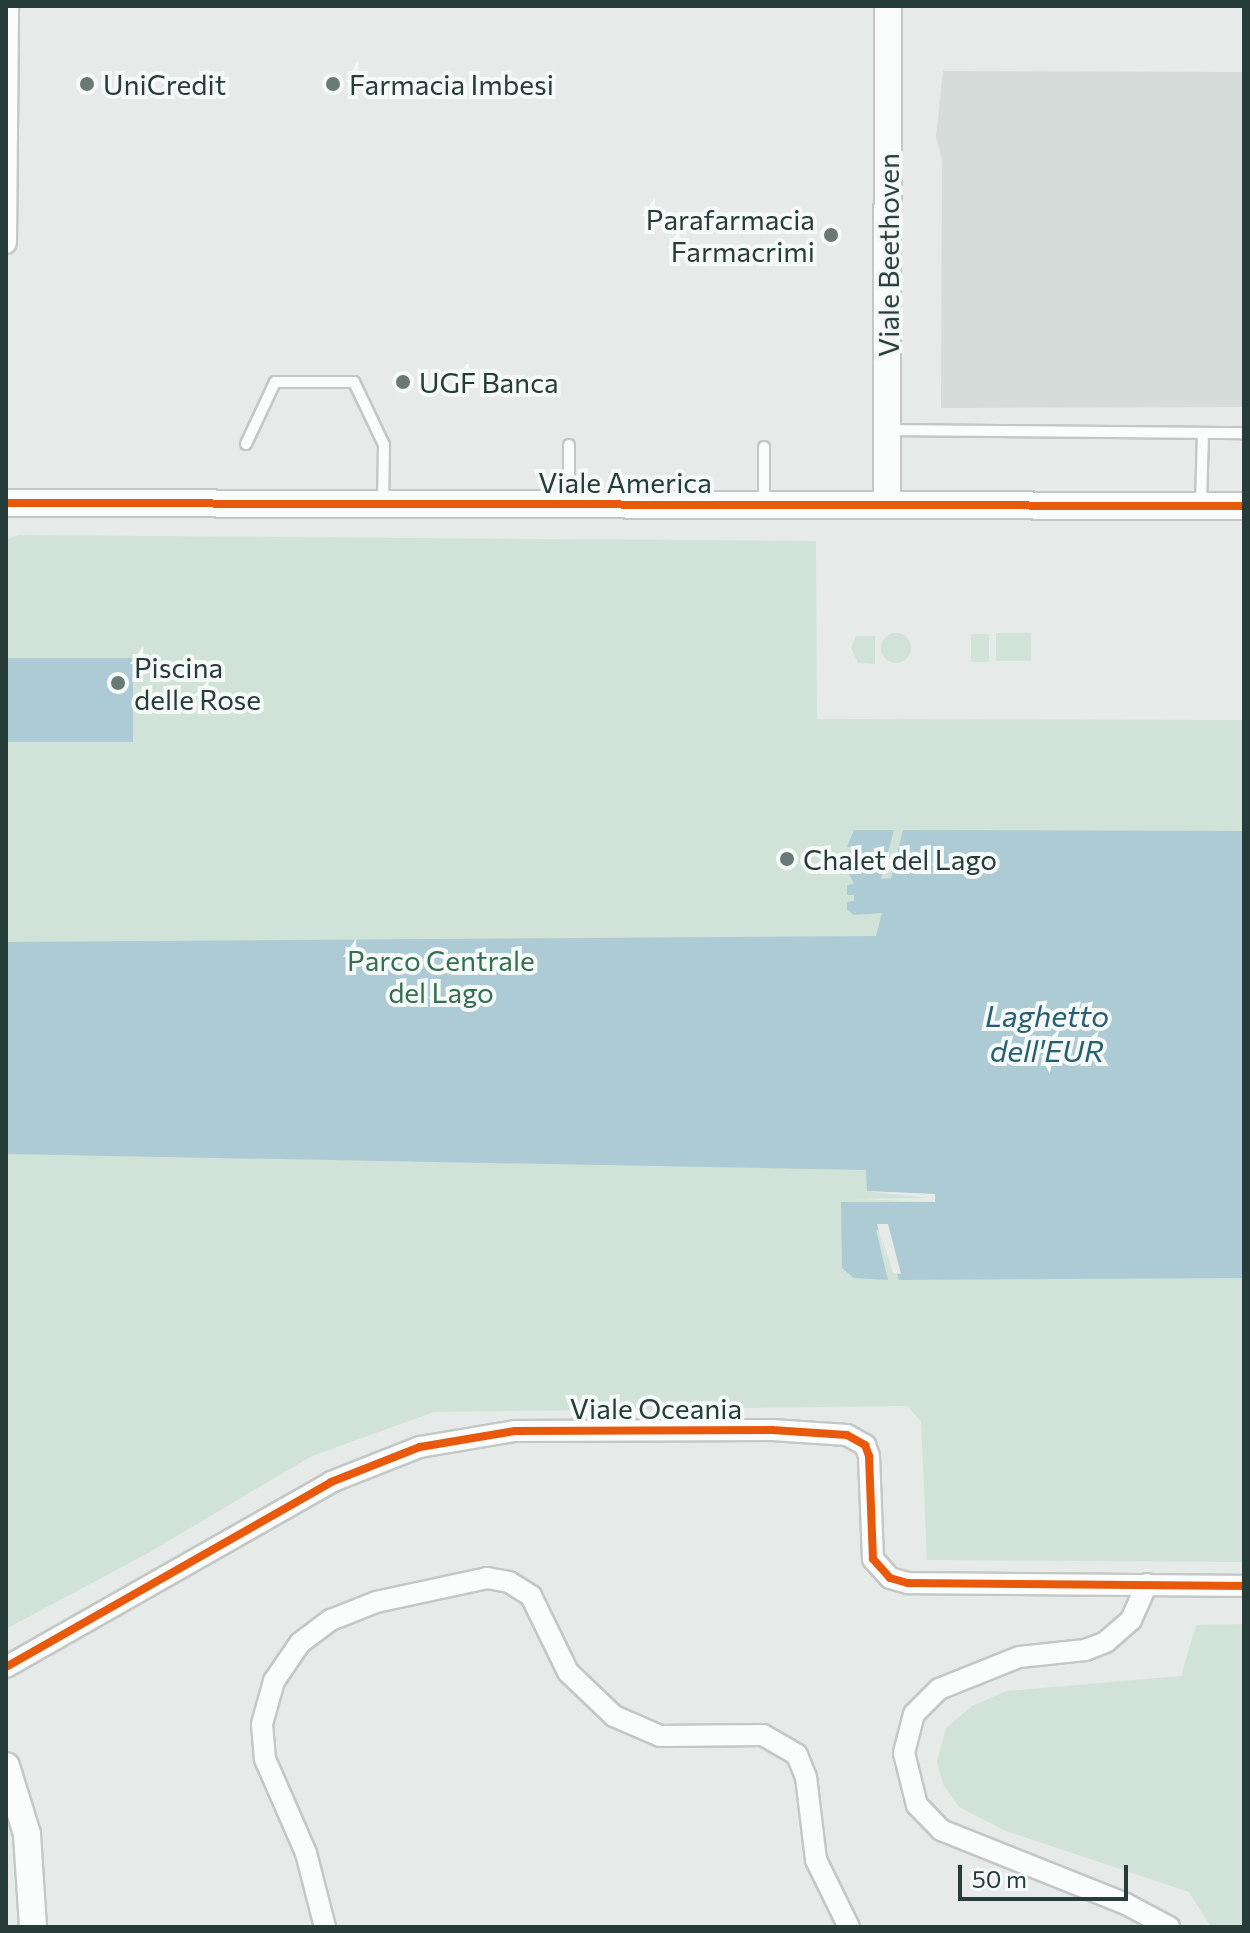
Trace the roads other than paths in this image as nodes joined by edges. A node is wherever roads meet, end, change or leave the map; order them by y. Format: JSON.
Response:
{"nodes":[{"id":1,"x":8,"y":6,"type":"edge"},
{"id":2,"x":888,"y":6,"type":"edge"},
{"id":3,"x":6,"y":38,"type":"edge"},
{"id":4,"x":7,"y":92,"type":"edge"},
{"id":5,"x":6,"y":243,"type":"edge"},
{"id":6,"x":887,"y":430,"type":"junction"},
{"id":7,"x":1203,"y":433,"type":"junction"},
{"id":8,"x":1244,"y":433,"type":"edge"},
{"id":9,"x":246,"y":444,"type":"dead end"},
{"id":10,"x":569,"y":445,"type":"dead end"},
{"id":11,"x":764,"y":447,"type":"dead end"},
{"id":12,"x":6,"y":503,"type":"edge"},
{"id":13,"x":383,"y":503,"type":"junction"},
{"id":14,"x":569,"y":504,"type":"junction"},
{"id":15,"x":764,"y":505,"type":"junction"},
{"id":16,"x":887,"y":505,"type":"junction"},
{"id":17,"x":1201,"y":506,"type":"junction"},
{"id":18,"x":1244,"y":506,"type":"edge"},
{"id":19,"x":1147,"y":1584,"type":"junction"},
{"id":20,"x":1244,"y":1586,"type":"edge"},
{"id":21,"x":6,"y":1667,"type":"edge"},
{"id":22,"x":6,"y":1766,"type":"edge"},
{"id":23,"x":33,"y":1927,"type":"edge"},
{"id":24,"x":325,"y":1927,"type":"edge"},
{"id":25,"x":849,"y":1927,"type":"edge"},
{"id":26,"x":1169,"y":1927,"type":"edge"}],
"edges":[{"from":1,"to":3,"type":"street"},
{"from":2,"to":6,"type":"street","name":"Viale Beethoven"},
{"from":3,"to":4,"type":"street"},
{"from":4,"to":5,"type":"street"},
{"from":6,"to":7,"type":"lane"},
{"from":6,"to":16,"type":"street","name":"Viale Beethoven"},
{"from":7,"to":8,"type":"lane"},
{"from":7,"to":17,"type":"lane"},
{"from":9,"to":13,"type":"lane"},
{"from":10,"to":14,"type":"lane"},
{"from":11,"to":15,"type":"lane"},
{"from":12,"to":13,"type":"street","name":"Viale America"},
{"from":13,"to":14,"type":"street","name":"Viale America"},
{"from":14,"to":15,"type":"street","name":"Viale America"},
{"from":15,"to":16,"type":"street","name":"Viale America"},
{"from":16,"to":17,"type":"street","name":"Viale America"},
{"from":17,"to":18,"type":"street","name":"Viale America"},
{"from":19,"to":20,"type":"street","name":"Viale Oceania"},
{"from":19,"to":21,"type":"street","name":"Viale Oceania"},
{"from":19,"to":26,"type":"street"},
{"from":22,"to":23,"type":"street"},
{"from":24,"to":25,"type":"street"}]}
